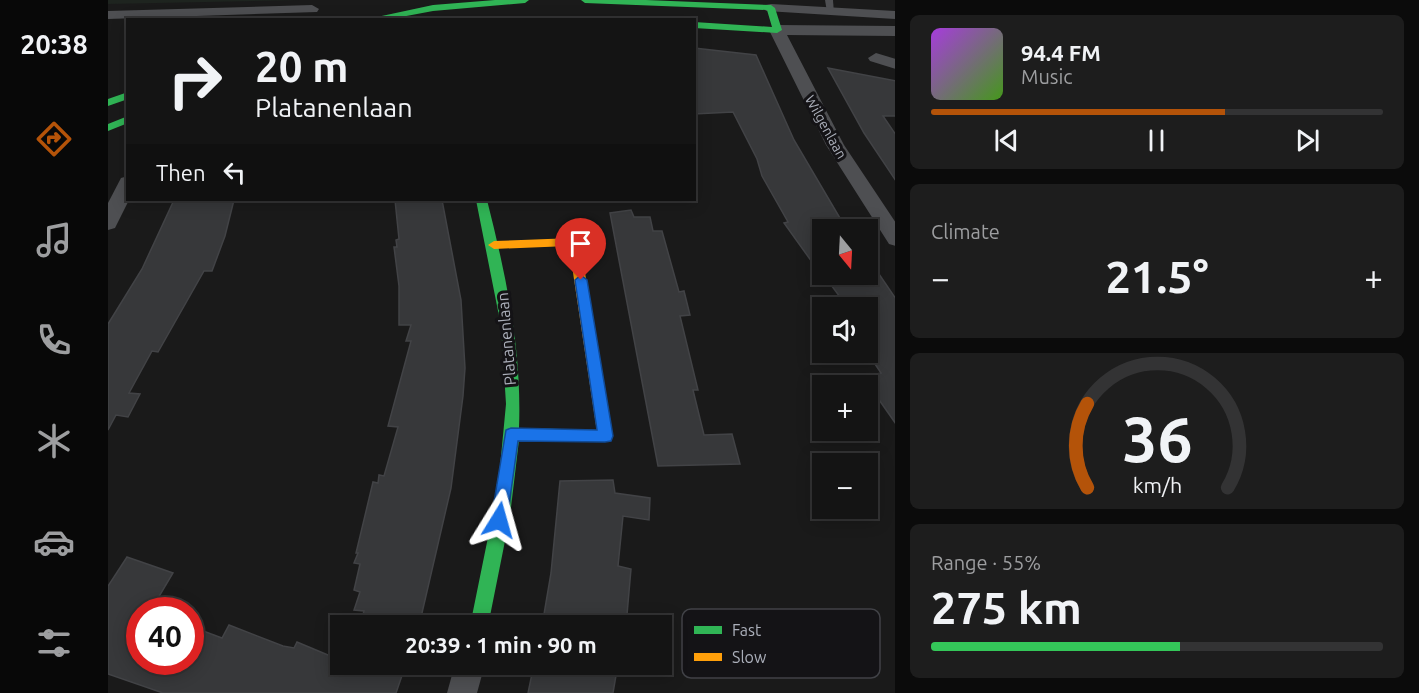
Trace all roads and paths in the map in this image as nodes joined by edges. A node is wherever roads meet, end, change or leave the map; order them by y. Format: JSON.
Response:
{"nodes":[{"id":1,"x":401,"y":0,"type":"edge"},
{"id":2,"x":525,"y":0,"type":"edge"},
{"id":3,"x":585,"y":0,"type":"edge"},
{"id":4,"x":428,"y":4,"type":"edge"},
{"id":5,"x":830,"y":6,"type":"edge"},
{"id":6,"x":771,"y":8,"type":"junction"},
{"id":7,"x":312,"y":9,"type":"dead end"},
{"id":8,"x":394,"y":14,"type":"junction"},
{"id":9,"x":108,"y":15,"type":"edge"},
{"id":10,"x":895,"y":15,"type":"edge"},
{"id":11,"x":142,"y":17,"type":"edge"},
{"id":12,"x":376,"y":18,"type":"edge"},
{"id":13,"x":696,"y":26,"type":"edge"},
{"id":14,"x":777,"y":30,"type":"junction"},
{"id":15,"x":895,"y":30,"type":"edge"},
{"id":16,"x":876,"y":58,"type":"dead end"},
{"id":17,"x":895,"y":64,"type":"edge"},
{"id":18,"x":126,"y":96,"type":"edge"},
{"id":19,"x":108,"y":103,"type":"edge"},
{"id":20,"x":126,"y":120,"type":"edge"},
{"id":21,"x":108,"y":128,"type":"edge"},
{"id":22,"x":126,"y":186,"type":"edge"},
{"id":23,"x":482,"y":201,"type":"edge"},
{"id":24,"x":108,"y":223,"type":"edge"},
{"id":25,"x":895,"y":237,"type":"edge"},
{"id":26,"x":494,"y":244,"type":"junction"},
{"id":27,"x":511,"y":434,"type":"junction"},
{"id":28,"x":481,"y":615,"type":"edge"},
{"id":29,"x":467,"y":675,"type":"edge"},
{"id":30,"x":462,"y":693,"type":"edge"}],
"edges":[{"from":1,"to":8,"type":"street"},
{"from":2,"to":4,"type":"street"},
{"from":3,"to":6,"type":"street"},
{"from":4,"to":8,"type":"street"},
{"from":5,"to":6,"type":"street"},
{"from":5,"to":10,"type":"street"},
{"from":6,"to":14,"type":"street","name":"Wilgenlaan"},
{"from":7,"to":11,"type":"street"},
{"from":8,"to":12,"type":"street"},
{"from":9,"to":11,"type":"street"},
{"from":13,"to":14,"type":"street"},
{"from":14,"to":15,"type":"street"},
{"from":14,"to":25,"type":"street","name":"Wilgenlaan"},
{"from":16,"to":17,"type":"street"},
{"from":18,"to":19,"type":"street"},
{"from":20,"to":21,"type":"street"},
{"from":22,"to":24,"type":"street"},
{"from":23,"to":26,"type":"street","name":"Platanenlaan"},
{"from":26,"to":27,"type":"street","name":"Platanenlaan"},
{"from":26,"to":27,"type":"street"},
{"from":27,"to":28,"type":"street","name":"Platanenlaan"},
{"from":29,"to":30,"type":"street"}]}
